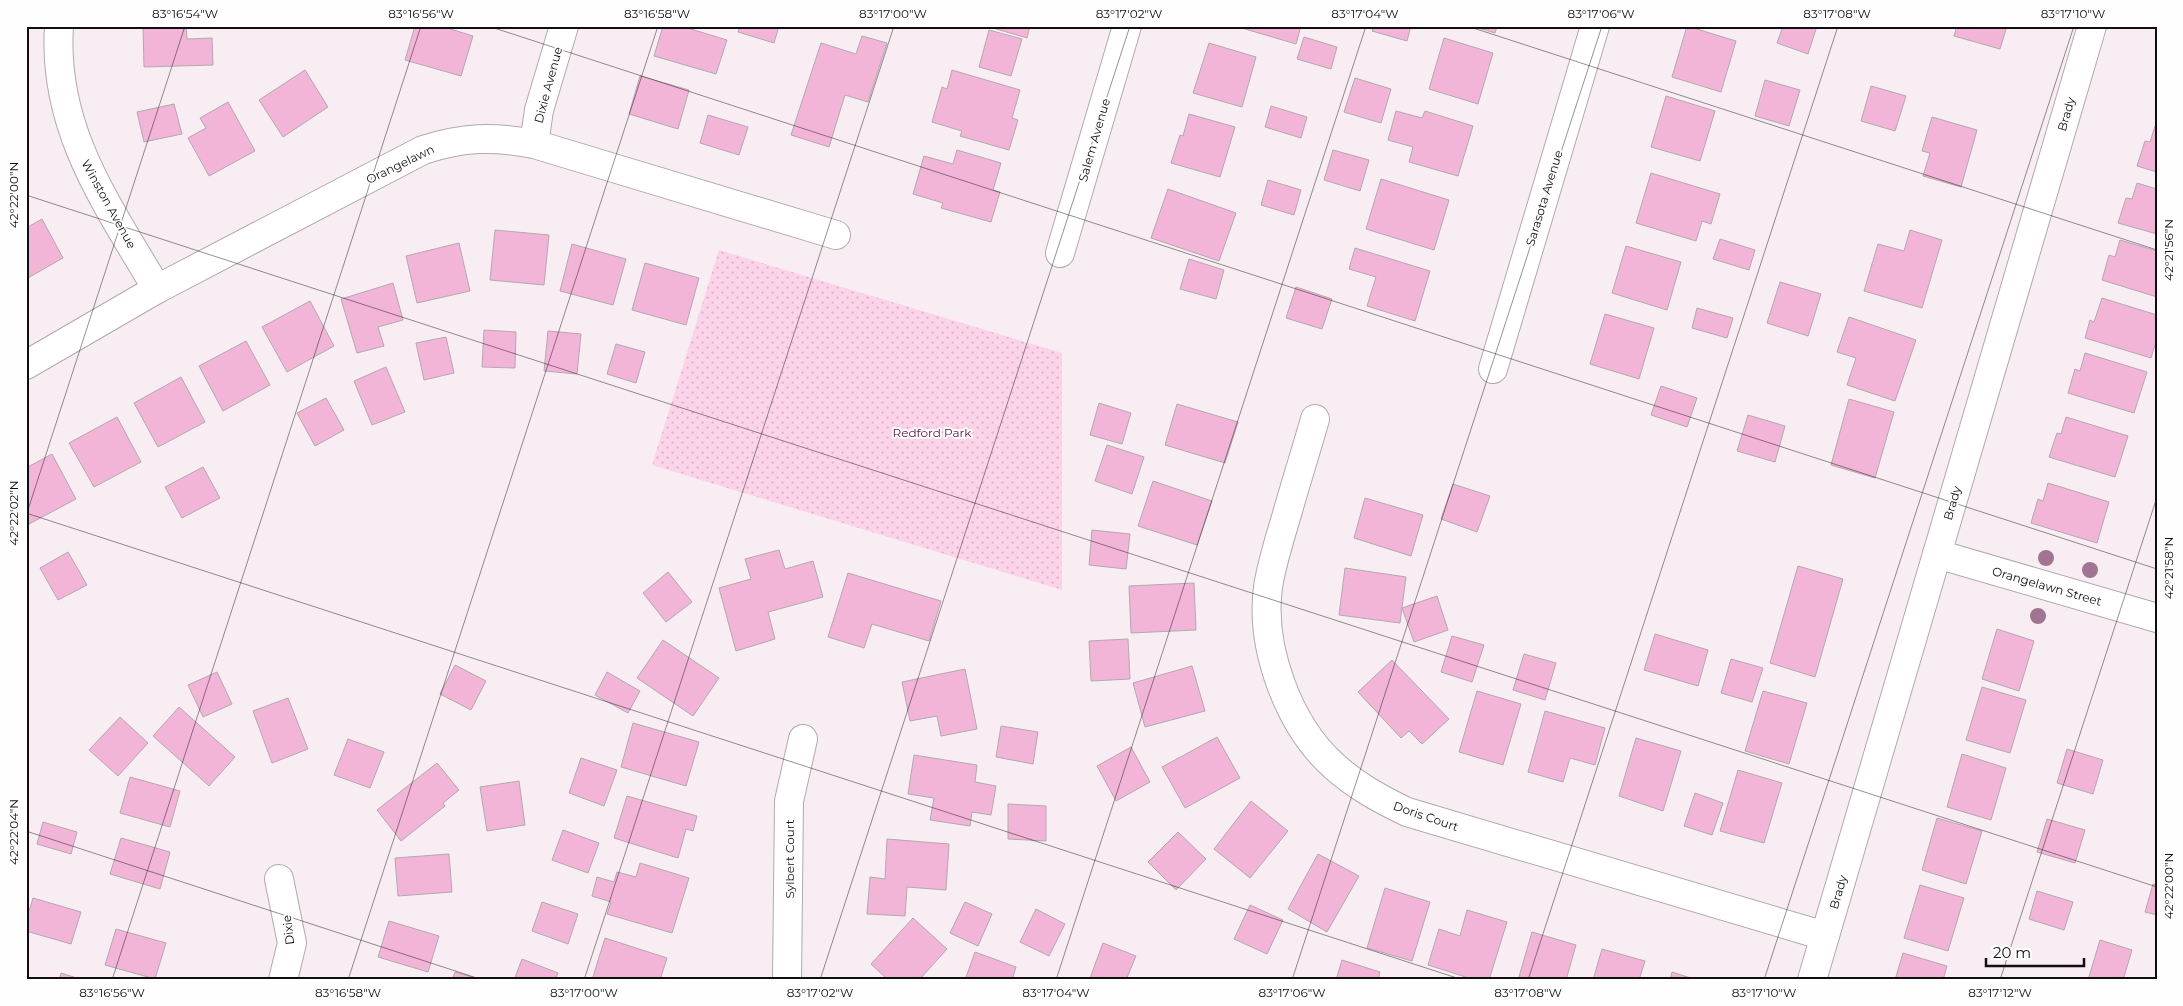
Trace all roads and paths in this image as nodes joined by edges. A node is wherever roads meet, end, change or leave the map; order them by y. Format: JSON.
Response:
{"nodes":[{"id":1,"x":59,"y":26,"type":"edge"},
{"id":2,"x":564,"y":26,"type":"edge"},
{"id":3,"x":1127,"y":26,"type":"edge"},
{"id":4,"x":1595,"y":26,"type":"edge"},
{"id":5,"x":2092,"y":26,"type":"edge"},
{"id":6,"x":534,"y":144,"type":"junction"},
{"id":7,"x":836,"y":235,"type":"dead end"},
{"id":8,"x":1060,"y":253,"type":"dead end"},
{"id":9,"x":157,"y":289,"type":"junction"},
{"id":10,"x":26,"y":365,"type":"edge"},
{"id":11,"x":1493,"y":369,"type":"dead end"},
{"id":12,"x":1315,"y":420,"type":"dead end"},
{"id":13,"x":1937,"y":554,"type":"junction"},
{"id":14,"x":2157,"y":618,"type":"edge"},
{"id":15,"x":803,"y":739,"type":"dead end"},
{"id":16,"x":279,"y":879,"type":"dead end"},
{"id":17,"x":1825,"y":936,"type":"junction"},
{"id":18,"x":283,"y":980,"type":"edge"},
{"id":19,"x":788,"y":980,"type":"edge"},
{"id":20,"x":1812,"y":980,"type":"edge"}],
"edges":[{"from":1,"to":9,"type":"street","name":"Winston Avenue"},
{"from":2,"to":6,"type":"street","name":"Dixie Avenue"},
{"from":3,"to":8,"type":"street","name":"Salem Avenue"},
{"from":4,"to":11,"type":"street","name":"Sarasota Avenue"},
{"from":5,"to":13,"type":"street","name":"Brady"},
{"from":6,"to":7,"type":"street","name":"Orangelawn"},
{"from":6,"to":9,"type":"street","name":"Orangelawn"},
{"from":9,"to":10,"type":"street","name":"Orangelawn"},
{"from":12,"to":17,"type":"street","name":"Doris Court"},
{"from":13,"to":14,"type":"street","name":"Orangelawn Street"},
{"from":13,"to":17,"type":"street","name":"Brady"},
{"from":15,"to":19,"type":"street","name":"Sylbert Court"},
{"from":16,"to":18,"type":"street","name":"Dixie"},
{"from":17,"to":20,"type":"street","name":"Brady"}]}
